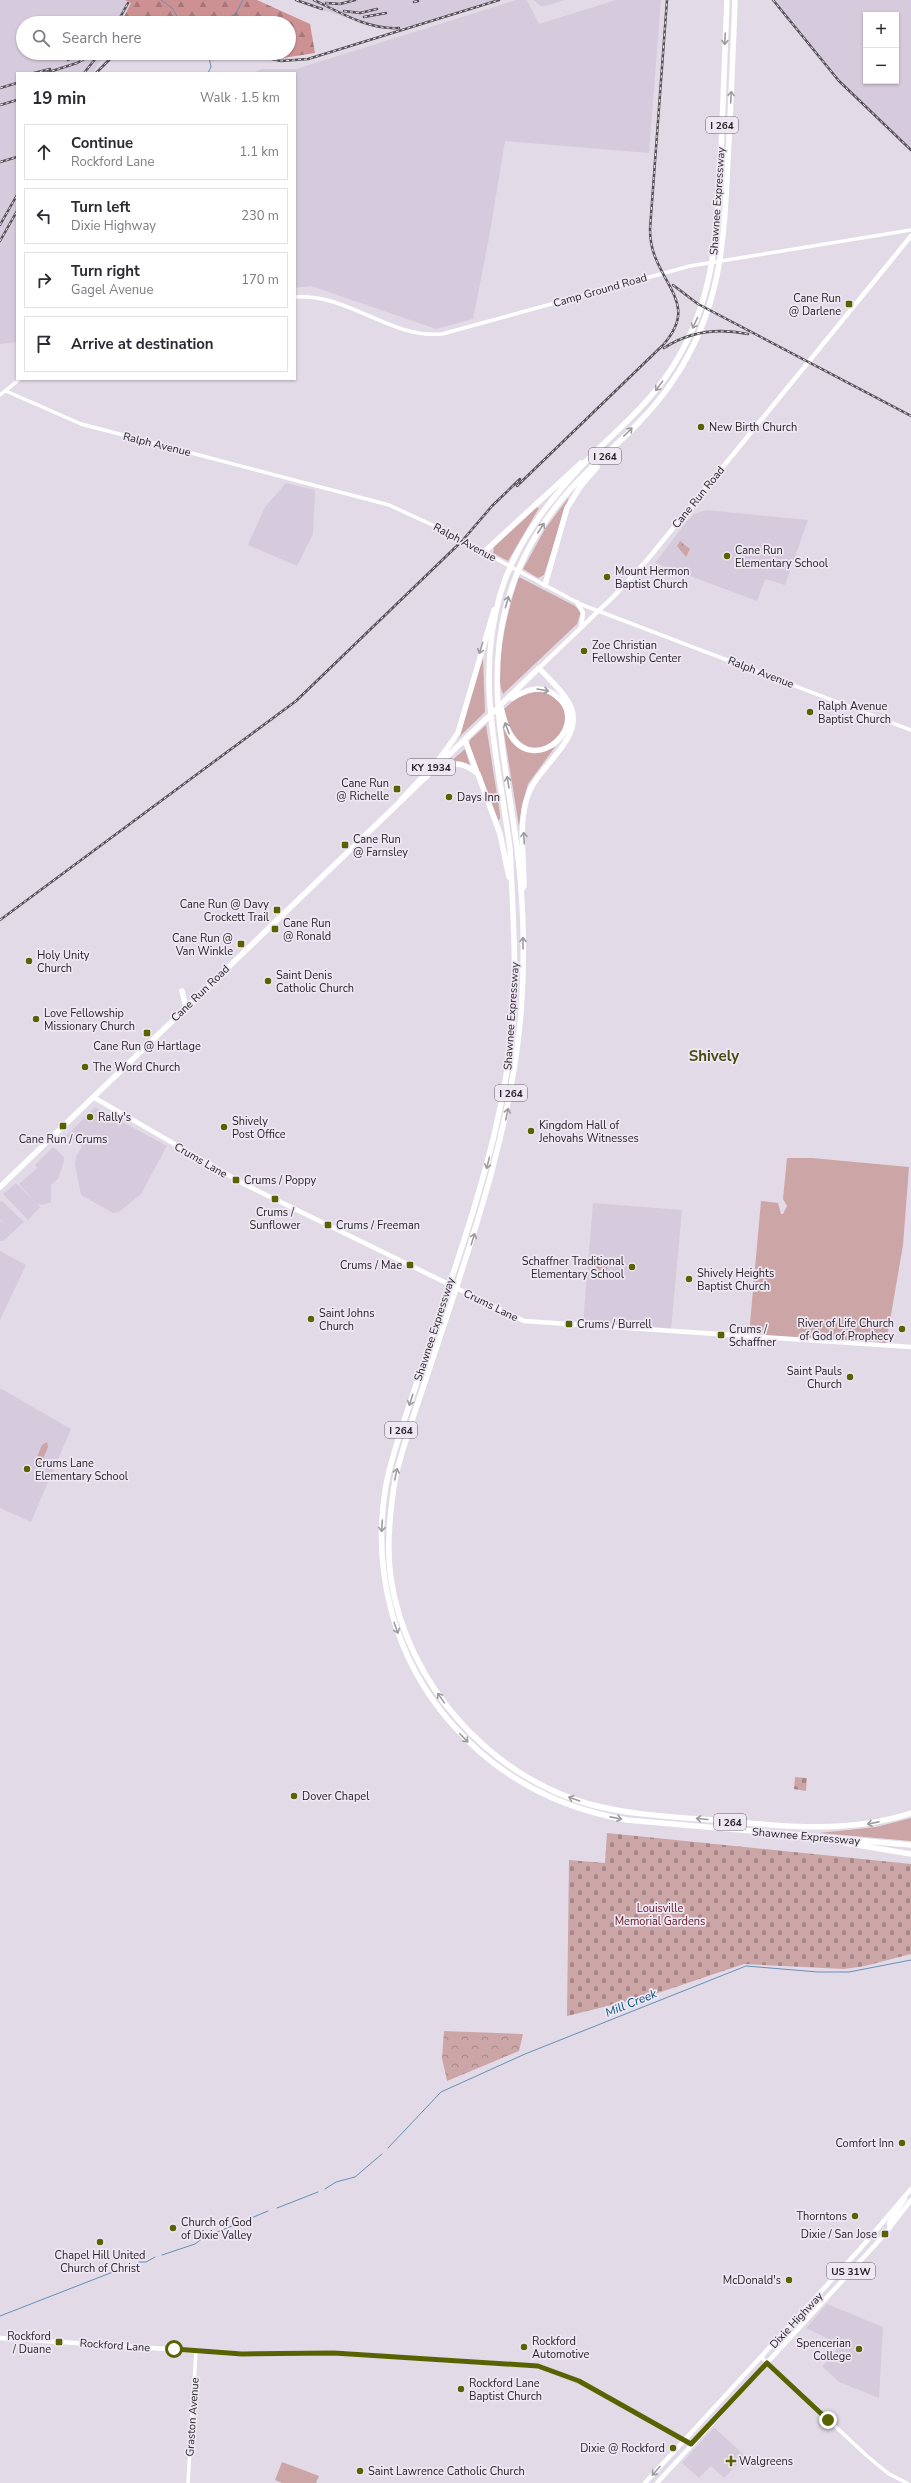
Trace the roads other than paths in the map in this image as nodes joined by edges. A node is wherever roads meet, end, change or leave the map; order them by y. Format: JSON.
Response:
{"nodes":[{"id":1,"x":727,"y":0,"type":"edge"},
{"id":2,"x":735,"y":2,"type":"edge"},
{"id":3,"x":911,"y":230,"type":"edge"},
{"id":4,"x":911,"y":236,"type":"edge"},
{"id":5,"x":296,"y":297,"type":"edge"},
{"id":6,"x":19,"y":380,"type":"edge"},
{"id":7,"x":6,"y":391,"type":"junction"},
{"id":8,"x":0,"y":395,"type":"edge"},
{"id":9,"x":597,"y":451,"type":"junction"},
{"id":10,"x":610,"y":451,"type":"junction"},
{"id":11,"x":484,"y":552,"type":"junction"},
{"id":12,"x":545,"y":586,"type":"junction"},
{"id":13,"x":499,"y":599,"type":"junction"},
{"id":14,"x":577,"y":602,"type":"junction"},
{"id":15,"x":598,"y":611,"type":"junction"},
{"id":16,"x":580,"y":628,"type":"junction"},
{"id":17,"x":539,"y":668,"type":"junction"},
{"id":18,"x":498,"y":696,"type":"junction"},
{"id":19,"x":506,"y":701,"type":"junction"},
{"id":20,"x":911,"y":730,"type":"edge"},
{"id":21,"x":464,"y":739,"type":"junction"},
{"id":22,"x":440,"y":758,"type":"junction"},
{"id":23,"x":433,"y":771,"type":"junction"},
{"id":24,"x":478,"y":774,"type":"junction"},
{"id":25,"x":401,"y":800,"type":"junction"},
{"id":26,"x":512,"y":882,"type":"junction"},
{"id":27,"x":521,"y":890,"type":"junction"},
{"id":28,"x":182,"y":991,"type":"dead end"},
{"id":29,"x":186,"y":1007,"type":"junction"},
{"id":30,"x":93,"y":1097,"type":"junction"},
{"id":31,"x":0,"y":1187,"type":"edge"},
{"id":32,"x":911,"y":1347,"type":"edge"},
{"id":33,"x":911,"y":1813,"type":"edge"},
{"id":34,"x":832,"y":1839,"type":"junction"},
{"id":35,"x":911,"y":1845,"type":"edge"},
{"id":36,"x":911,"y":1854,"type":"edge"},
{"id":37,"x":911,"y":2189,"type":"edge"},
{"id":38,"x":909,"y":2196,"type":"edge"},
{"id":39,"x":911,"y":2200,"type":"edge"},
{"id":40,"x":906,"y":2207,"type":"junction"},
{"id":41,"x":890,"y":2228,"type":"junction"},
{"id":42,"x":860,"y":2249,"type":"junction"},
{"id":43,"x":843,"y":2279,"type":"junction"},
{"id":44,"x":0,"y":2338,"type":"edge"},
{"id":45,"x":196,"y":2351,"type":"junction"},
{"id":46,"x":761,"y":2358,"type":"junction"},
{"id":47,"x":767,"y":2363,"type":"junction"},
{"id":48,"x":686,"y":2440,"type":"junction"},
{"id":49,"x":691,"y":2444,"type":"junction"},
{"id":50,"x":188,"y":2483,"type":"edge"},
{"id":51,"x":645,"y":2483,"type":"edge"},
{"id":52,"x":657,"y":2483,"type":"edge"},
{"id":53,"x":907,"y":2483,"type":"edge"}],
"edges":[{"from":1,"to":9,"type":"highway","name":"Shawnee Expressway","number":"I 264","one_way":true},
{"from":10,"to":2,"type":"highway","name":"Shawnee Expressway","number":"I 264","one_way":true},
{"from":3,"to":5,"type":"street","name":"Camp Ground Road"},
{"from":4,"to":15,"type":"main road","name":"Cane Run Road","number":"KY 1934"},
{"from":6,"to":7,"type":"street"},
{"from":7,"to":8,"type":"street"},
{"from":7,"to":11,"type":"street","name":"Ralph Avenue"},
{"from":9,"to":11,"type":"highway"},
{"from":9,"to":13,"type":"highway","name":"Shawnee Expressway","number":"I 264"},
{"from":10,"to":12,"type":"highway"},
{"from":18,"to":10,"type":"highway","name":"Shawnee Expressway","number":"I 264","one_way":true},
{"from":11,"to":12,"type":"street","name":"Ralph Avenue"},
{"from":12,"to":14,"type":"street","name":"Ralph Avenue"},
{"from":13,"to":22,"type":"highway","one_way":true},
{"from":13,"to":26,"type":"highway","name":"Shawnee Expressway","number":"I 264"},
{"from":14,"to":15,"type":"street","name":"Ralph Avenue"},
{"from":14,"to":16,"type":"main road"},
{"from":15,"to":16,"type":"main road","name":"Cane Run Road","number":"KY 1934"},
{"from":15,"to":20,"type":"street","name":"Ralph Avenue"},
{"from":16,"to":17,"type":"main road","name":"Cane Run Road","number":"KY 1934"},
{"from":17,"to":19,"type":"highway","name":"Cane Run Road","number":"KY 1934"},
{"from":27,"to":17,"type":"highway","one_way":true},
{"from":19,"to":18,"type":"highway","one_way":true},
{"from":27,"to":18,"type":"highway","name":"Shawnee Expressway","number":"I 264","one_way":true},
{"from":19,"to":21,"type":"highway","name":"Cane Run Road","number":"KY 1934"},
{"from":21,"to":22,"type":"highway","name":"Cane Run Road","number":"KY 1934"},
{"from":21,"to":23,"type":"highway","name":"Cane Run Road","number":"KY 1934"},
{"from":21,"to":24,"type":"highway"},
{"from":22,"to":25,"type":"highway","name":"Cane Run Road","number":"KY 1934"},
{"from":23,"to":24,"type":"highway"},
{"from":23,"to":25,"type":"highway","name":"Cane Run Road","number":"KY 1934"},
{"from":24,"to":26,"type":"highway"},
{"from":25,"to":29,"type":"highway","name":"Cane Run Road","number":"KY 1934"},
{"from":26,"to":34,"type":"highway","name":"Shawnee Expressway","number":"I 264","one_way":true},
{"from":33,"to":27,"type":"highway","name":"Shawnee Expressway","number":"I 264","one_way":true},
{"from":28,"to":29,"type":"highway"},
{"from":29,"to":30,"type":"highway","name":"Cane Run Road","number":"KY 1934"},
{"from":30,"to":31,"type":"highway","name":"Cane Run Road","number":"KY 1934"},
{"from":30,"to":32,"type":"main road","name":"Crums Lane"},
{"from":34,"to":35,"type":"highway","name":"Shawnee Expressway","number":"I 264"},
{"from":34,"to":36,"type":"highway"},
{"from":37,"to":38,"type":"main road","name":"Dixie Highway","number":"US 31W"},
{"from":38,"to":40,"type":"main road"},
{"from":38,"to":41,"type":"main road"},
{"from":38,"to":42,"type":"main road","name":"Dixie Highway","number":"US 31W"},
{"from":39,"to":40,"type":"main road","name":"Dixie Highway","number":"US 31W"},
{"from":40,"to":41,"type":"main road","name":"Dixie Highway","number":"US 31W"},
{"from":41,"to":43,"type":"main road","name":"Dixie Highway","number":"US 31W"},
{"from":42,"to":43,"type":"main road"},
{"from":42,"to":46,"type":"main road","name":"Dixie Highway","number":"US 31W"},
{"from":43,"to":47,"type":"main road","name":"Dixie Highway","number":"US 31W"},
{"from":44,"to":45,"type":"main road","name":"Rockford Lane"},
{"from":45,"to":48,"type":"main road","name":"Rockford Lane"},
{"from":45,"to":50,"type":"street","name":"Graston Avenue"},
{"from":46,"to":47,"type":"street"},
{"from":46,"to":48,"type":"main road","name":"Dixie Highway","number":"US 31W"},
{"from":47,"to":49,"type":"main road","name":"Dixie Highway","number":"US 31W"},
{"from":47,"to":53,"type":"street"},
{"from":48,"to":49,"type":"main road","name":"Rockford Lane"},
{"from":48,"to":51,"type":"main road","name":"Dixie Highway","number":"US 31W","one_way":true},
{"from":49,"to":52,"type":"main road","name":"Dixie Highway","number":"US 31W"}]}
